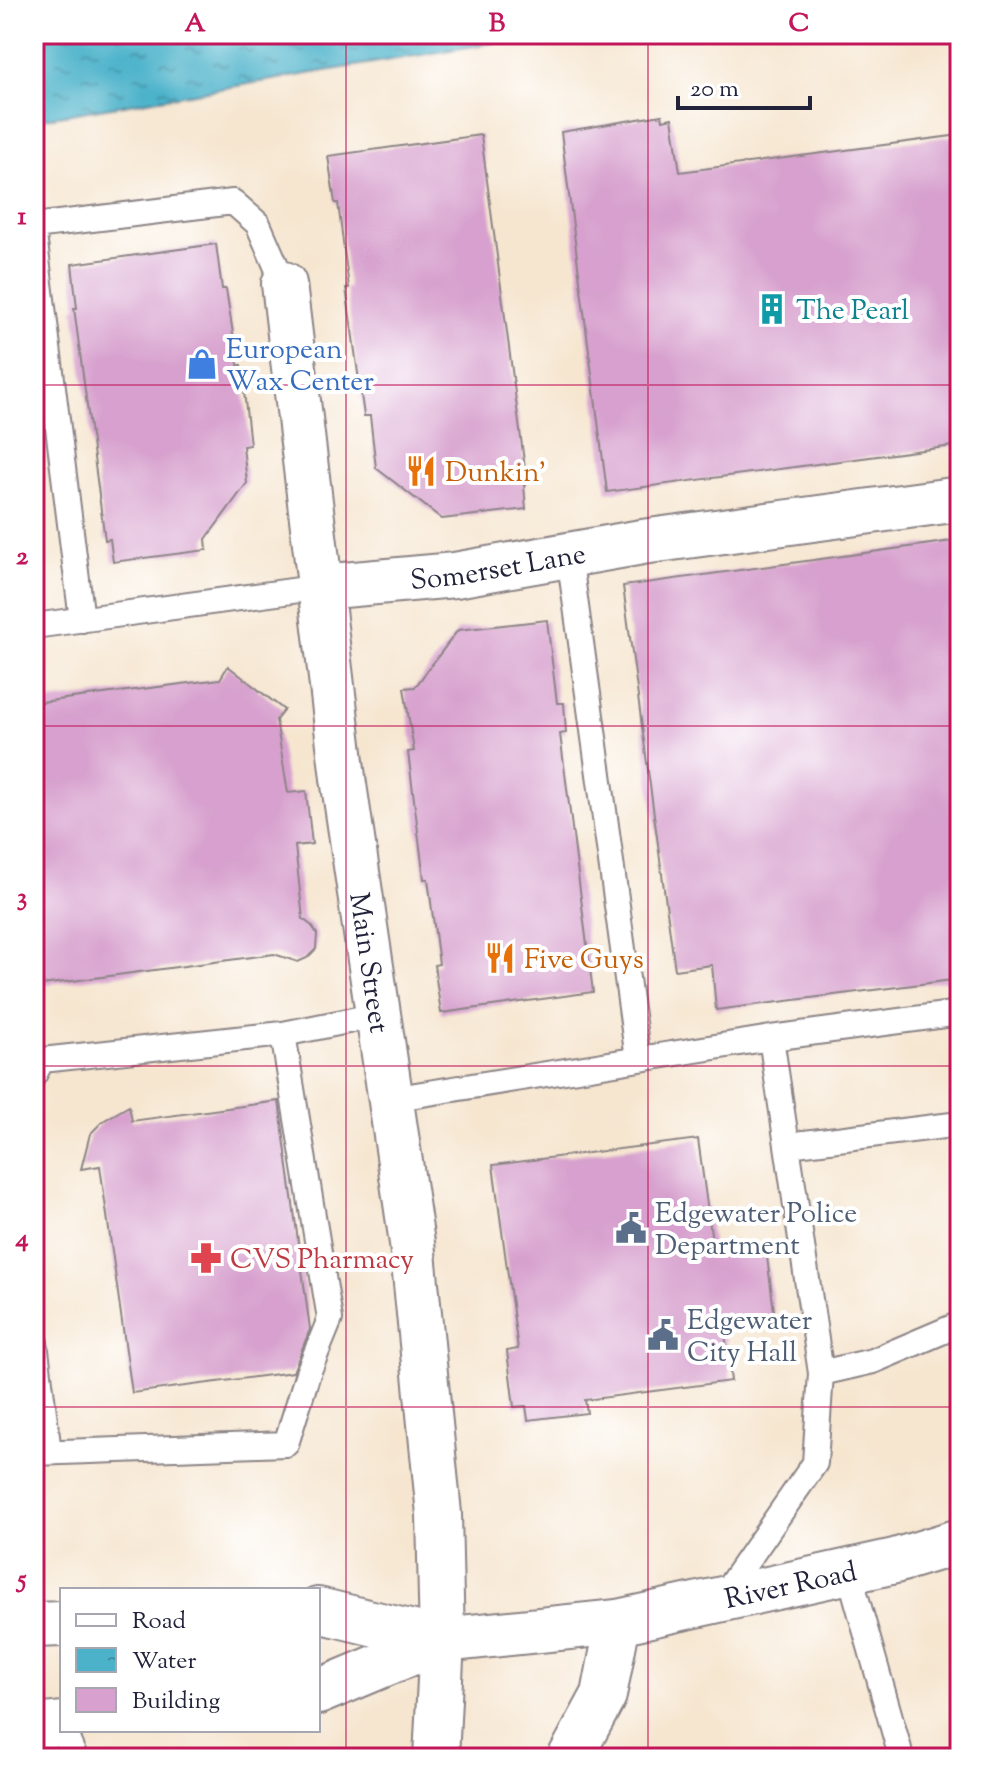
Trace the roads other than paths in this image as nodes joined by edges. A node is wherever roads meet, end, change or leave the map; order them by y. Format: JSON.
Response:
{"nodes":[{"id":1,"x":34,"y":226,"type":"edge"},
{"id":2,"x":34,"y":235,"type":"edge"},
{"id":3,"x":284,"y":284,"type":"joint"},
{"id":4,"x":44,"y":399,"type":"edge"},
{"id":5,"x":960,"y":499,"type":"edge"},
{"id":6,"x":569,"y":555,"type":"junction"},
{"id":7,"x":321,"y":587,"type":"junction"},
{"id":8,"x":82,"y":620,"type":"junction"},
{"id":9,"x":34,"y":626,"type":"edge"},
{"id":10,"x":960,"y":1013,"type":"edge"},
{"id":11,"x":378,"y":1015,"type":"junction"},
{"id":12,"x":283,"y":1034,"type":"junction"},
{"id":13,"x":771,"y":1038,"type":"junction"},
{"id":14,"x":638,"y":1059,"type":"junction"},
{"id":15,"x":34,"y":1075,"type":"edge"},
{"id":16,"x":391,"y":1099,"type":"junction"},
{"id":17,"x":960,"y":1124,"type":"edge"},
{"id":18,"x":788,"y":1145,"type":"junction"},
{"id":19,"x":960,"y":1324,"type":"edge"},
{"id":20,"x":34,"y":1335,"type":"edge"},
{"id":21,"x":821,"y":1373,"type":"junction"},
{"id":22,"x":41,"y":1452,"type":"edge"},
{"id":23,"x":960,"y":1541,"type":"edge"},
{"id":24,"x":849,"y":1572,"type":"junction"},
{"id":25,"x":721,"y":1600,"type":"junction"},
{"id":26,"x":320,"y":1610,"type":"edge"},
{"id":27,"x":618,"y":1622,"type":"junction"},
{"id":28,"x":60,"y":1624,"type":"edge"},
{"id":29,"x":34,"y":1625,"type":"edge"},
{"id":30,"x":442,"y":1640,"type":"junction"},
{"id":31,"x":320,"y":1691,"type":"edge"},
{"id":32,"x":899,"y":1749,"type":"dead end"},
{"id":33,"x":436,"y":1758,"type":"edge"},
{"id":34,"x":570,"y":1758,"type":"edge"}],
"edges":[{"from":1,"to":3,"type":"lane"},
{"from":2,"to":4,"type":"lane"},
{"from":3,"to":7,"type":"street","name":"Main Street"},
{"from":4,"to":8,"type":"lane"},
{"from":5,"to":6,"type":"street","name":"Somerset Lane"},
{"from":6,"to":7,"type":"street","name":"Somerset Lane"},
{"from":6,"to":14,"type":"lane"},
{"from":7,"to":8,"type":"lane","name":"Somerset Lane"},
{"from":7,"to":11,"type":"street","name":"Main Street"},
{"from":8,"to":9,"type":"lane","name":"Somerset Lane"},
{"from":10,"to":13,"type":"lane"},
{"from":11,"to":12,"type":"lane"},
{"from":11,"to":16,"type":"street","name":"Main Street"},
{"from":12,"to":15,"type":"lane"},
{"from":12,"to":22,"type":"lane"},
{"from":13,"to":14,"type":"lane"},
{"from":13,"to":18,"type":"lane"},
{"from":14,"to":16,"type":"lane"},
{"from":16,"to":30,"type":"street","name":"Main Street"},
{"from":17,"to":18,"type":"lane"},
{"from":18,"to":21,"type":"lane"},
{"from":19,"to":21,"type":"lane"},
{"from":20,"to":22,"type":"lane"},
{"from":21,"to":25,"type":"lane"},
{"from":23,"to":24,"type":"street","name":"River Road"},
{"from":24,"to":25,"type":"street","name":"River Road"},
{"from":24,"to":32,"type":"lane"},
{"from":25,"to":27,"type":"street","name":"River Road"},
{"from":26,"to":30,"type":"street","name":"River Road"},
{"from":27,"to":30,"type":"street","name":"River Road"},
{"from":27,"to":34,"type":"street"},
{"from":28,"to":29,"type":"street"},
{"from":30,"to":31,"type":"street","name":"River Road"},
{"from":30,"to":33,"type":"street"}]}
